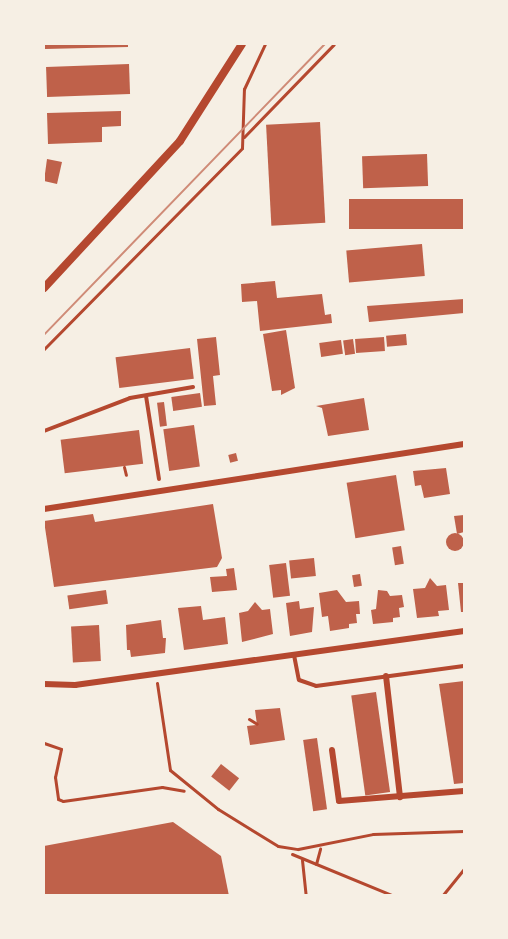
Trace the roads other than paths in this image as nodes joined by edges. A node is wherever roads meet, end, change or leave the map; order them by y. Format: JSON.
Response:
{"nodes":[{"id":1,"x":242,"y":44,"type":"edge"},
{"id":2,"x":44,"y":288,"type":"edge"},
{"id":3,"x":193,"y":387,"type":"dead end"},
{"id":4,"x":146,"y":396,"type":"junction"},
{"id":5,"x":44,"y":432,"type":"edge"},
{"id":6,"x":465,"y":444,"type":"edge"},
{"id":7,"x":159,"y":479,"type":"dead end"},
{"id":8,"x":44,"y":509,"type":"edge"},
{"id":9,"x":465,"y":631,"type":"edge"},
{"id":10,"x":294,"y":655,"type":"junction"},
{"id":11,"x":465,"y":666,"type":"edge"},
{"id":12,"x":386,"y":676,"type":"junction"},
{"id":13,"x":44,"y":684,"type":"edge"},
{"id":14,"x":332,"y":750,"type":"dead end"},
{"id":15,"x":465,"y":791,"type":"edge"},
{"id":16,"x":400,"y":797,"type":"junction"}],
"edges":[{"from":1,"to":2,"type":"street"},
{"from":3,"to":4,"type":"lane"},
{"from":4,"to":5,"type":"lane"},
{"from":4,"to":7,"type":"lane"},
{"from":6,"to":8,"type":"street"},
{"from":9,"to":10,"type":"street"},
{"from":10,"to":12,"type":"lane"},
{"from":10,"to":13,"type":"street"},
{"from":11,"to":12,"type":"lane"},
{"from":12,"to":16,"type":"street"},
{"from":14,"to":16,"type":"street"},
{"from":15,"to":16,"type":"street"}]}
